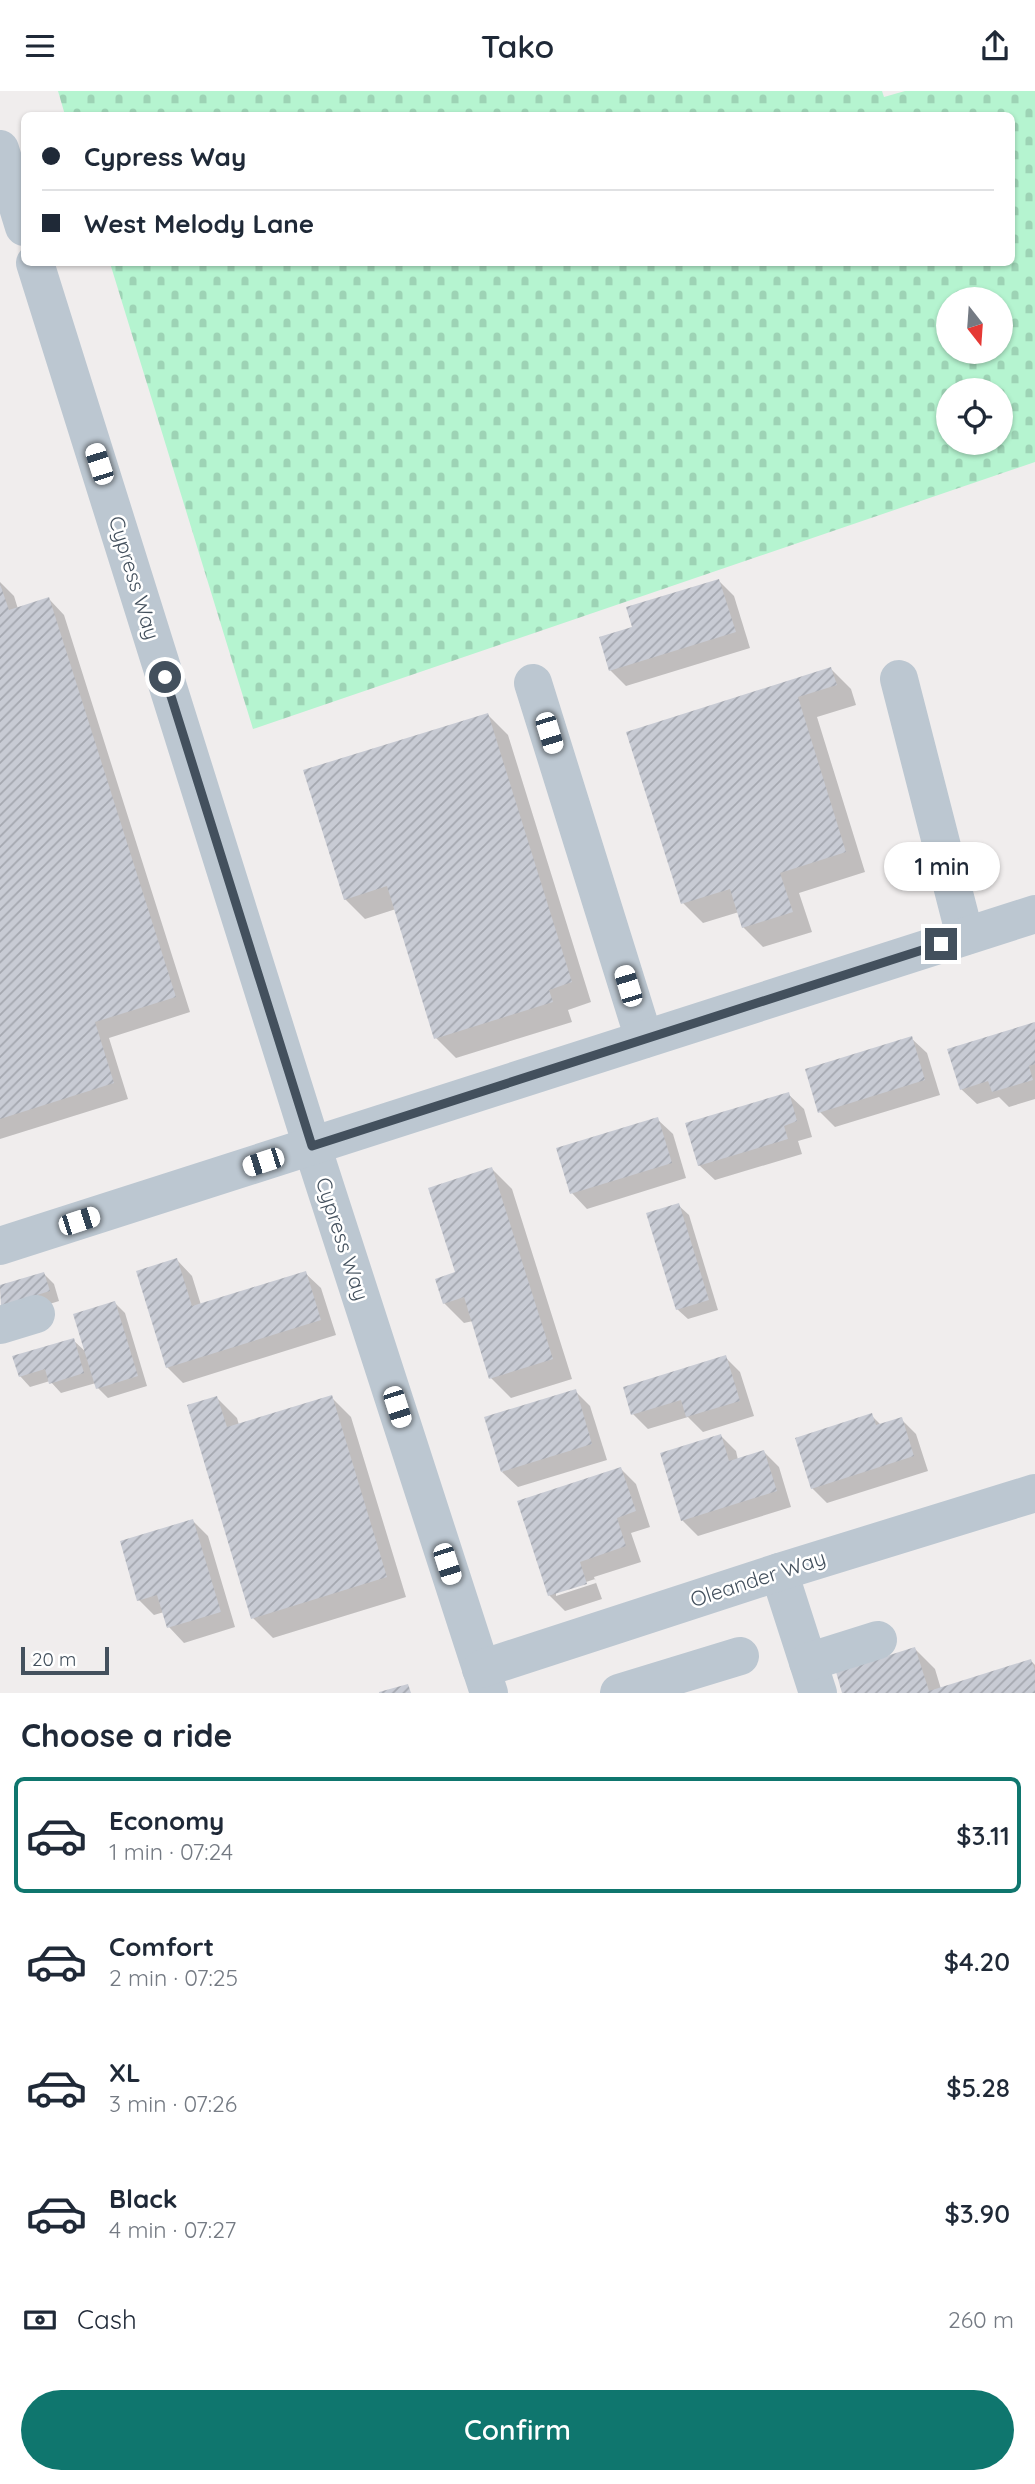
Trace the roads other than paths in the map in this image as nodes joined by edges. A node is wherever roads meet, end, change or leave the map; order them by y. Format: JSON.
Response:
{"nodes":[{"id":1,"x":0,"y":149,"type":"edge"},
{"id":2,"x":21,"y":217,"type":"edge"},
{"id":3,"x":37,"y":266,"type":"edge"},
{"id":4,"x":899,"y":679,"type":"dead end"},
{"id":5,"x":533,"y":683,"type":"dead end"},
{"id":6,"x":1035,"y":914,"type":"edge"},
{"id":7,"x":965,"y":936,"type":"junction"},
{"id":8,"x":644,"y":1039,"type":"junction"},
{"id":9,"x":312,"y":1146,"type":"junction"},
{"id":10,"x":0,"y":1246,"type":"edge"},
{"id":11,"x":36,"y":1314,"type":"dead end"},
{"id":12,"x":0,"y":1325,"type":"edge"},
{"id":13,"x":1035,"y":1493,"type":"edge"},
{"id":14,"x":779,"y":1572,"type":"junction"},
{"id":15,"x":878,"y":1640,"type":"dead end"},
{"id":16,"x":740,"y":1656,"type":"dead end"},
{"id":17,"x":813,"y":1677,"type":"edge"},
{"id":18,"x":485,"y":1681,"type":"edge"},
{"id":19,"x":619,"y":1693,"type":"edge"}],
"edges":[{"from":1,"to":2,"type":"street"},
{"from":3,"to":9,"type":"street","name":"Cypress Way"},
{"from":4,"to":7,"type":"street"},
{"from":5,"to":8,"type":"street"},
{"from":6,"to":7,"type":"street"},
{"from":7,"to":8,"type":"street"},
{"from":8,"to":9,"type":"street"},
{"from":9,"to":10,"type":"street"},
{"from":9,"to":18,"type":"street","name":"Cypress Way"},
{"from":11,"to":12,"type":"street"},
{"from":13,"to":14,"type":"street","name":"Oleander Way"},
{"from":14,"to":17,"type":"street"},
{"from":14,"to":18,"type":"street","name":"Oleander Way"},
{"from":15,"to":17,"type":"street"},
{"from":16,"to":19,"type":"street"}]}
